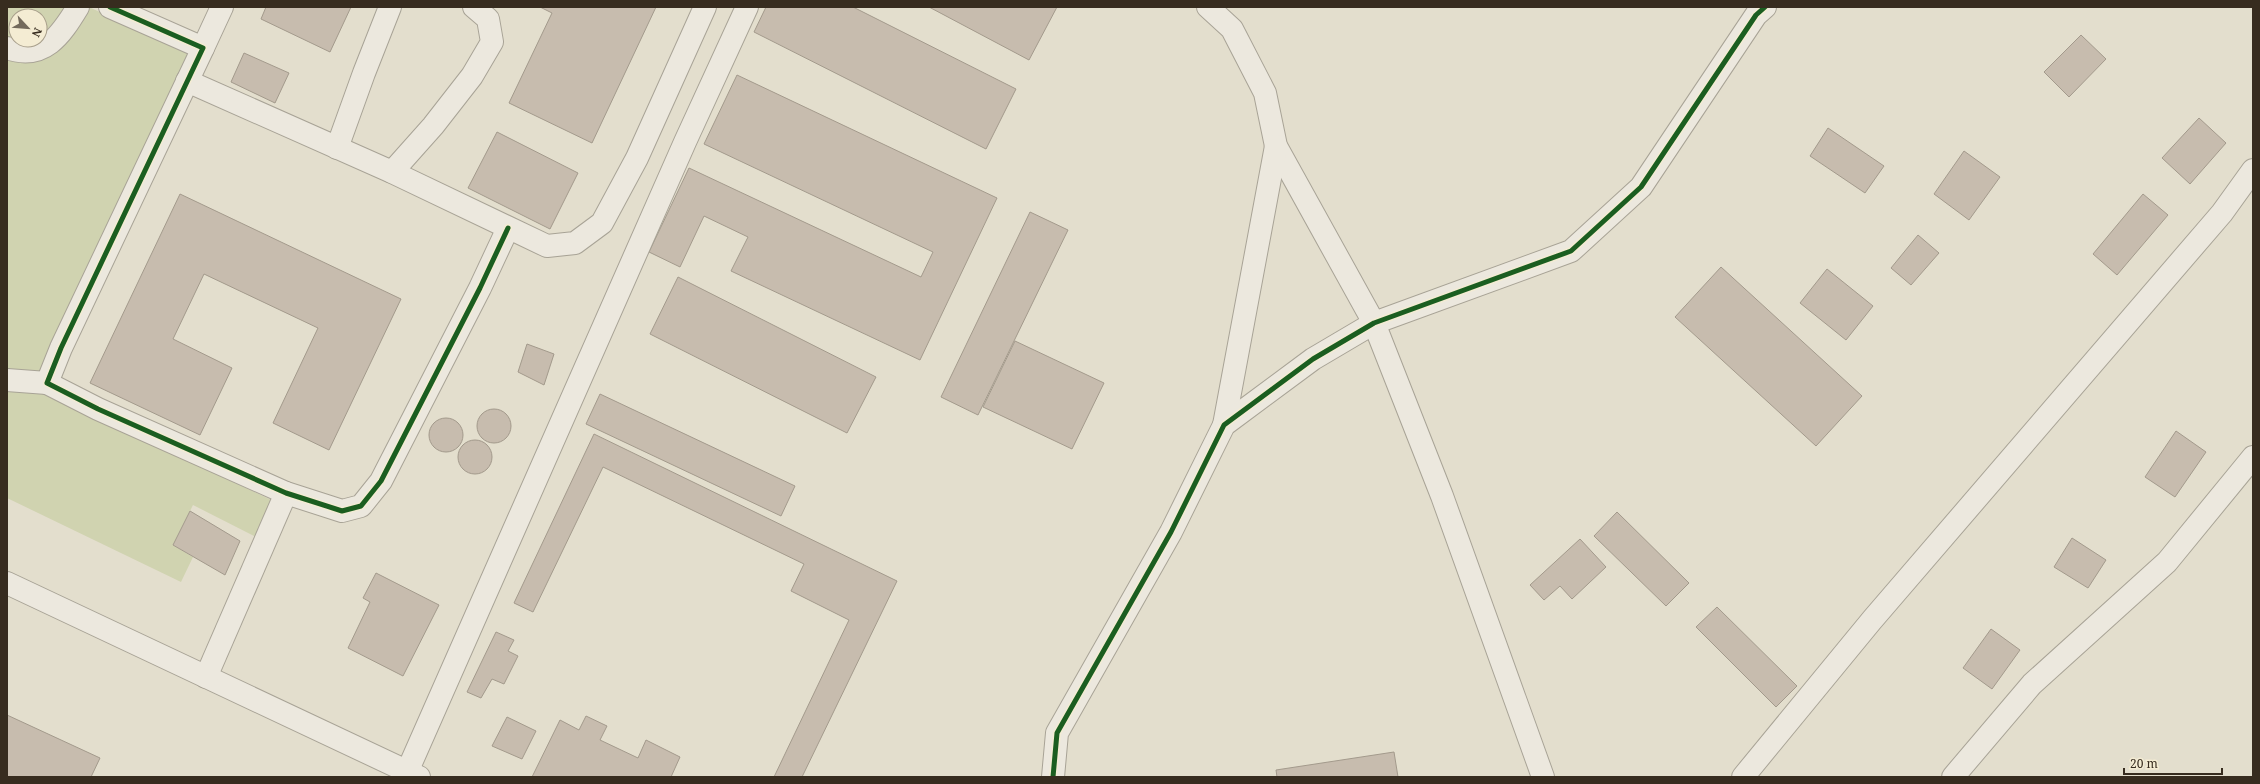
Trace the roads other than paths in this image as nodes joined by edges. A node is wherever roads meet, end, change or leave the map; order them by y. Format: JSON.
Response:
{"nodes":[{"id":1,"x":78,"y":7,"type":"edge"},
{"id":2,"x":110,"y":7,"type":"edge"},
{"id":3,"x":222,"y":7,"type":"edge"},
{"id":4,"x":390,"y":7,"type":"edge"},
{"id":5,"x":474,"y":7,"type":"edge"},
{"id":6,"x":705,"y":7,"type":"edge"},
{"id":7,"x":747,"y":7,"type":"edge"},
{"id":8,"x":1208,"y":7,"type":"edge"},
{"id":9,"x":1765,"y":7,"type":"edge"},
{"id":10,"x":7,"y":48,"type":"edge"},
{"id":11,"x":203,"y":48,"type":"junction"},
{"id":12,"x":187,"y":81,"type":"junction"},
{"id":13,"x":1276,"y":146,"type":"junction"},
{"id":14,"x":338,"y":148,"type":"junction"},
{"id":15,"x":2253,"y":170,"type":"edge"},
{"id":16,"x":392,"y":172,"type":"junction"},
{"id":17,"x":508,"y":228,"type":"junction"},
{"id":18,"x":1374,"y":323,"type":"junction"},
{"id":19,"x":7,"y":380,"type":"edge"},
{"id":20,"x":47,"y":383,"type":"junction"},
{"id":21,"x":1224,"y":425,"type":"junction"},
{"id":22,"x":2253,"y":458,"type":"edge"},
{"id":23,"x":286,"y":493,"type":"junction"},
{"id":24,"x":7,"y":583,"type":"edge"},
{"id":25,"x":206,"y":677,"type":"junction"},
{"id":26,"x":413,"y":774,"type":"edge"},
{"id":27,"x":1053,"y":777,"type":"edge"},
{"id":28,"x":1543,"y":777,"type":"edge"},
{"id":29,"x":1743,"y":777,"type":"edge"},
{"id":30,"x":1953,"y":777,"type":"edge"}],
"edges":[{"from":1,"to":10,"type":"street"},
{"from":2,"to":11,"type":"street"},
{"from":3,"to":11,"type":"street"},
{"from":4,"to":14,"type":"street"},
{"from":5,"to":16,"type":"street"},
{"from":6,"to":17,"type":"street"},
{"from":7,"to":26,"type":"street"},
{"from":8,"to":13,"type":"street"},
{"from":9,"to":18,"type":"street"},
{"from":11,"to":12,"type":"street"},
{"from":12,"to":14,"type":"street"},
{"from":12,"to":20,"type":"street"},
{"from":13,"to":18,"type":"street"},
{"from":13,"to":21,"type":"street"},
{"from":14,"to":16,"type":"street"},
{"from":15,"to":29,"type":"street"},
{"from":16,"to":17,"type":"street"},
{"from":17,"to":23,"type":"street"},
{"from":18,"to":21,"type":"street"},
{"from":18,"to":28,"type":"street"},
{"from":19,"to":20,"type":"street"},
{"from":20,"to":23,"type":"street"},
{"from":21,"to":27,"type":"street"},
{"from":22,"to":30,"type":"street"},
{"from":23,"to":25,"type":"street"},
{"from":24,"to":25,"type":"street"},
{"from":25,"to":26,"type":"street"}]}
